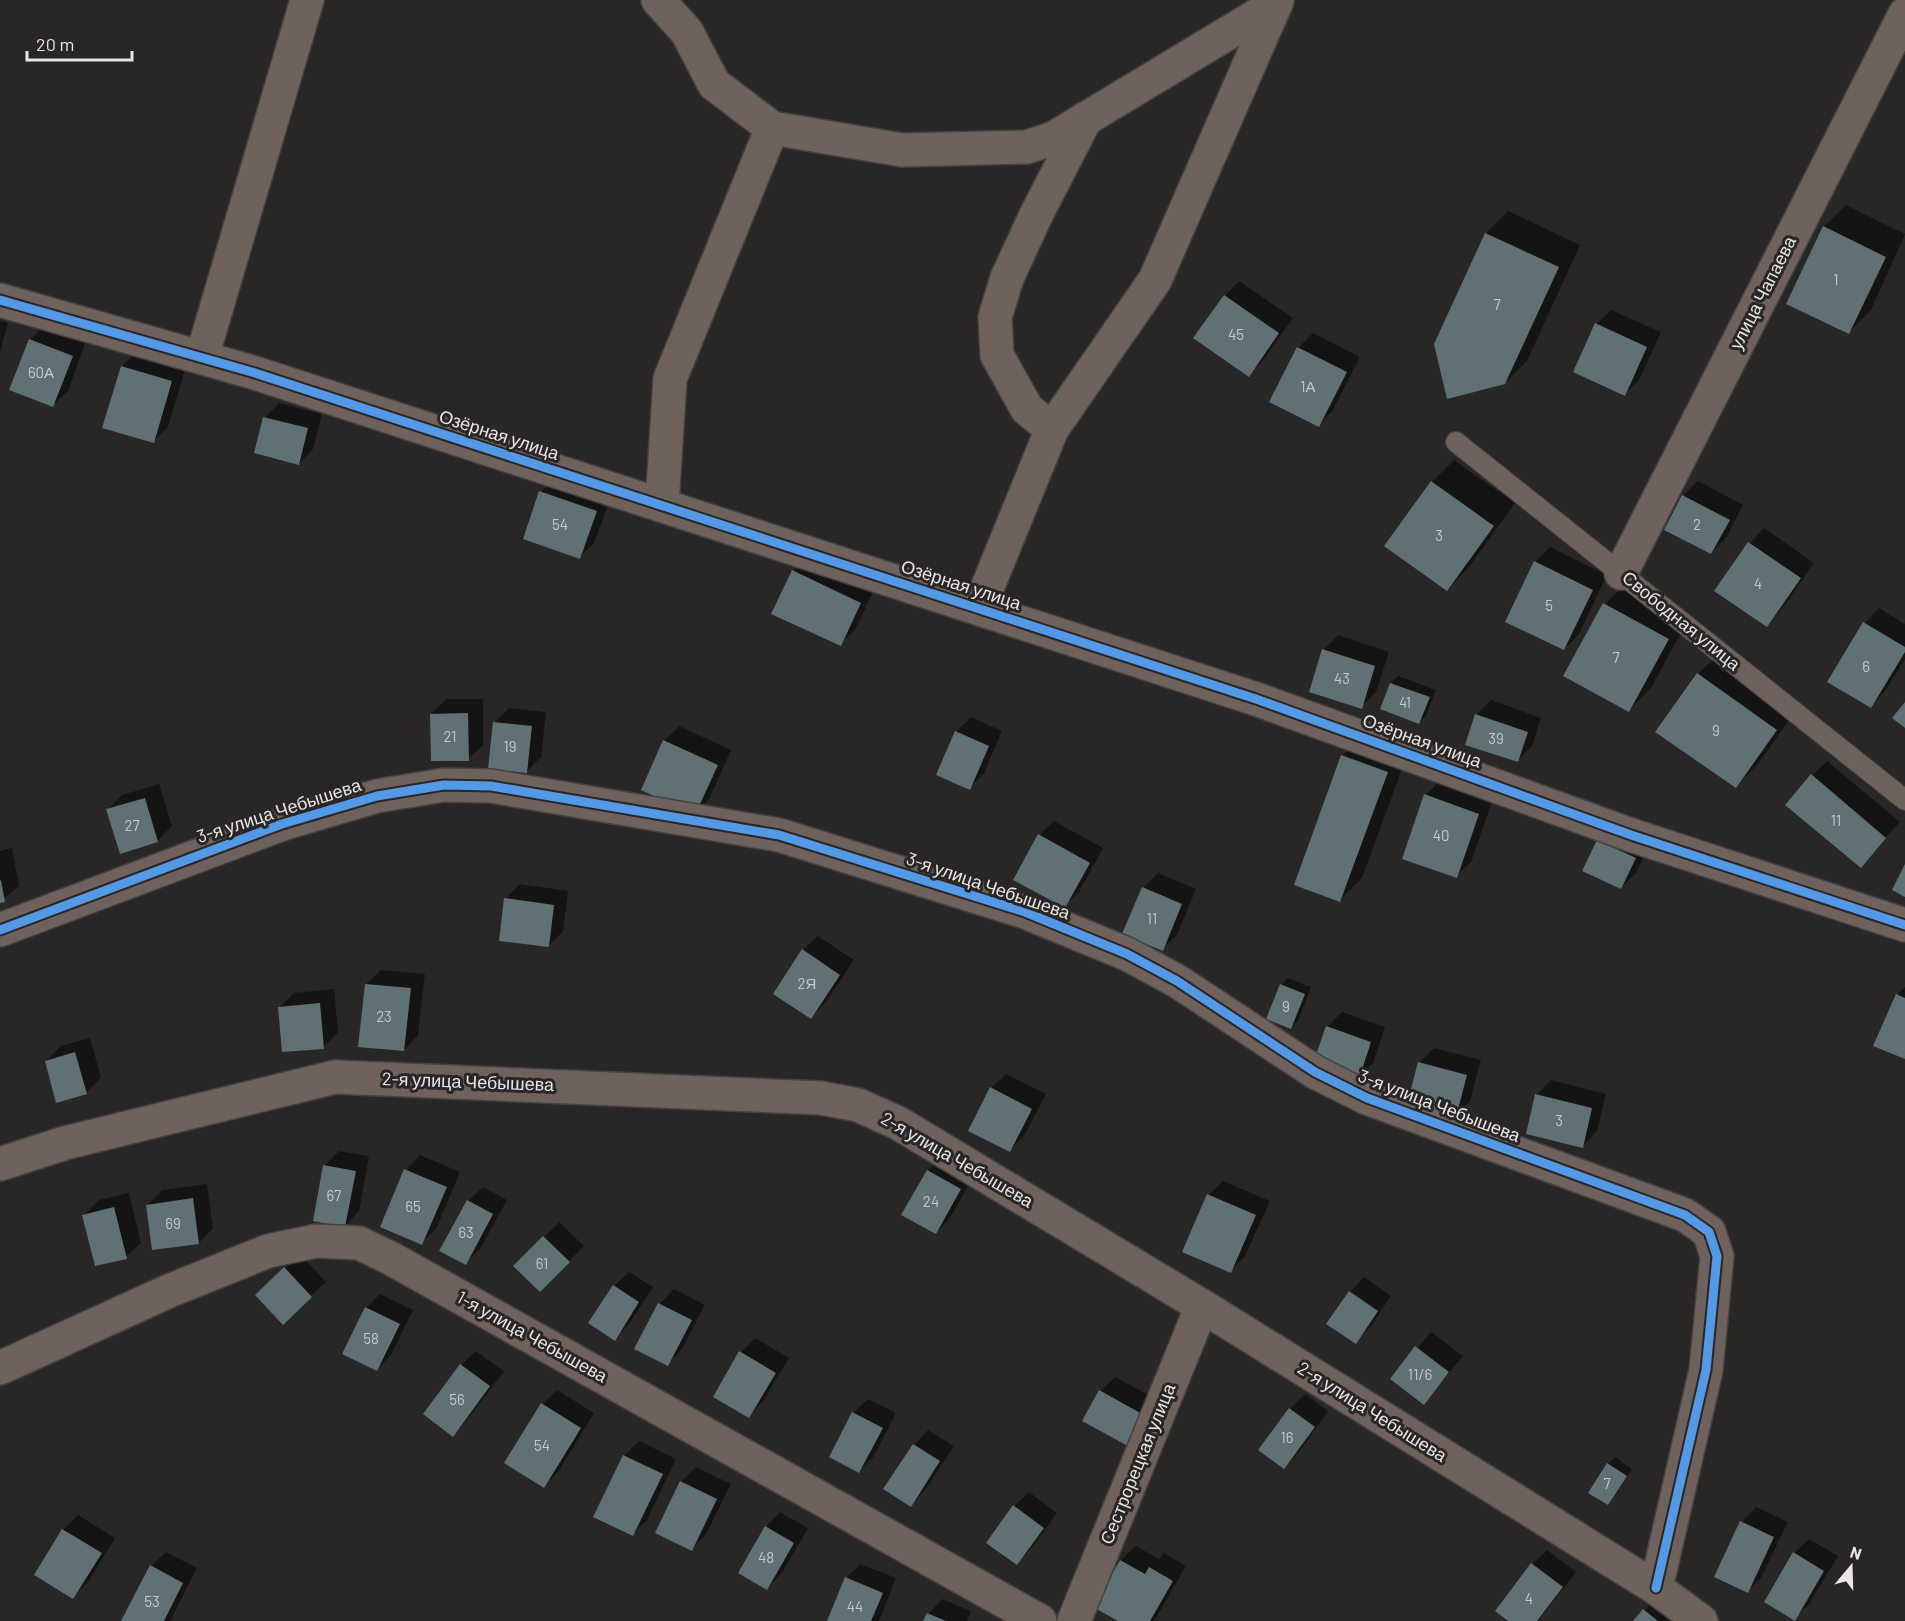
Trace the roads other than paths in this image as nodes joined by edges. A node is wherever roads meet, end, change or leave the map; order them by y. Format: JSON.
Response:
{"nodes":[{"id":1,"x":308,"y":0,"type":"edge"},
{"id":2,"x":658,"y":0,"type":"edge"},
{"id":3,"x":1277,"y":2,"type":"edge"},
{"id":4,"x":1905,"y":14,"type":"edge"},
{"id":5,"x":1086,"y":118,"type":"junction"},
{"id":6,"x":772,"y":128,"type":"junction"},
{"id":7,"x":0,"y":300,"type":"edge"},
{"id":8,"x":202,"y":357,"type":"junction"},
{"id":9,"x":1052,"y":429,"type":"junction"},
{"id":10,"x":1456,"y":442,"type":"dead end"},
{"id":11,"x":662,"y":505,"type":"junction"},
{"id":12,"x":1621,"y":573,"type":"junction"},
{"id":13,"x":979,"y":608,"type":"junction"},
{"id":14,"x":1905,"y":800,"type":"edge"},
{"id":15,"x":1905,"y":925,"type":"edge"},
{"id":16,"x":0,"y":930,"type":"edge"},
{"id":17,"x":0,"y":1164,"type":"edge"},
{"id":18,"x":1202,"y":1306,"type":"junction"},
{"id":19,"x":0,"y":1368,"type":"edge"},
{"id":20,"x":1656,"y":1588,"type":"junction"},
{"id":21,"x":1040,"y":1621,"type":"edge"},
{"id":22,"x":1074,"y":1621,"type":"edge"},
{"id":23,"x":1701,"y":1621,"type":"edge"}],
"edges":[{"from":1,"to":8,"type":"street"},
{"from":2,"to":6,"type":"street"},
{"from":3,"to":5,"type":"street"},
{"from":3,"to":9,"type":"street"},
{"from":4,"to":12,"type":"street","name":"улица Чапаева"},
{"from":5,"to":6,"type":"street"},
{"from":5,"to":9,"type":"street"},
{"from":6,"to":11,"type":"street"},
{"from":7,"to":8,"type":"street","name":"Озёрная улица"},
{"from":8,"to":11,"type":"street","name":"Озёрная улица"},
{"from":9,"to":13,"type":"street"},
{"from":10,"to":12,"type":"lane","name":"Свободная улица"},
{"from":11,"to":13,"type":"street","name":"Озёрная улица"},
{"from":12,"to":14,"type":"lane","name":"Свободная улица"},
{"from":13,"to":15,"type":"street","name":"Озёрная улица"},
{"from":16,"to":20,"type":"street","name":"3-я улица Чебышева"},
{"from":17,"to":18,"type":"street","name":"2-я улица Чебышева"},
{"from":18,"to":20,"type":"street","name":"2-я улица Чебышева"},
{"from":18,"to":22,"type":"street","name":"Сестрорецкая улица"},
{"from":19,"to":21,"type":"street","name":"1-я улица Чебышева"},
{"from":20,"to":23,"type":"street","name":"2-я улица Чебышева"}]}
